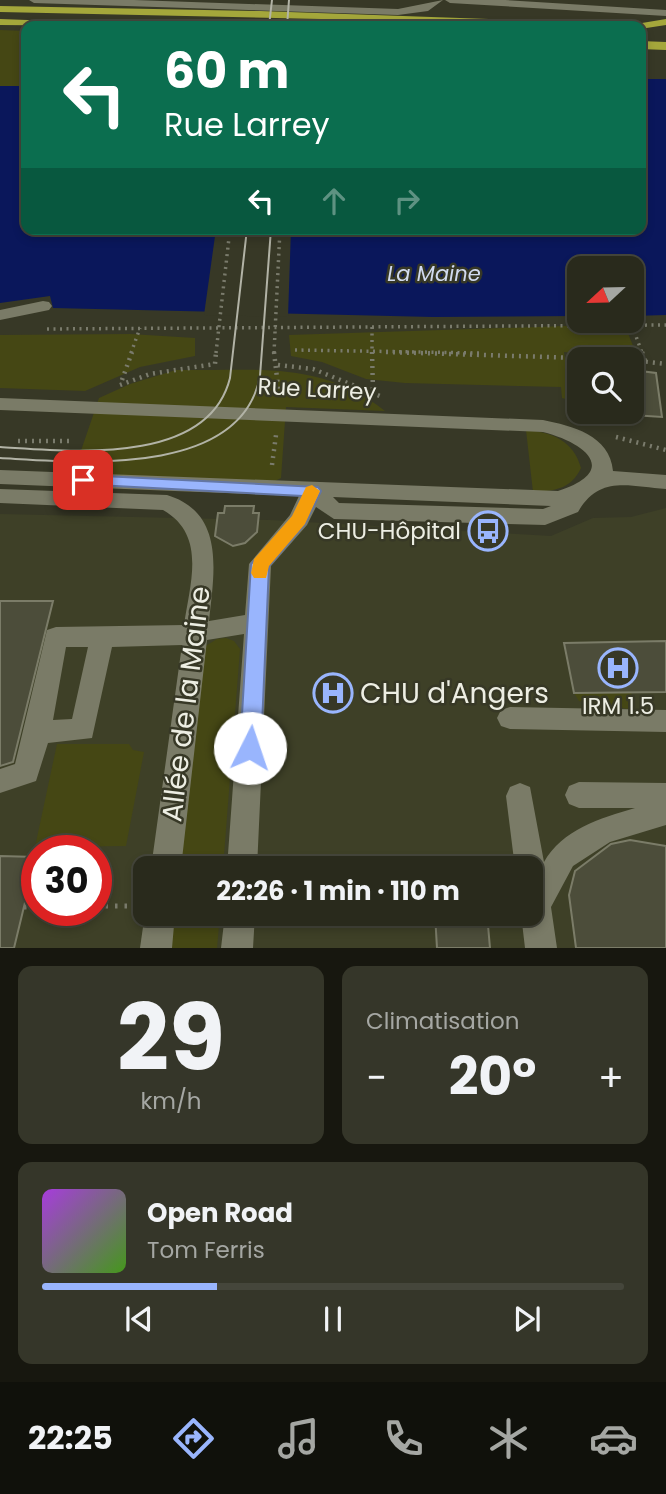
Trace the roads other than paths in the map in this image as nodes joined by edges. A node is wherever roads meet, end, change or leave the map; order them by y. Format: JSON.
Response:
{"nodes":[{"id":1,"x":16,"y":0,"type":"edge"},
{"id":2,"x":438,"y":0,"type":"edge"},
{"id":3,"x":450,"y":0,"type":"edge"},
{"id":4,"x":38,"y":4,"type":"edge"},
{"id":5,"x":315,"y":5,"type":"edge"},
{"id":6,"x":0,"y":12,"type":"edge"},
{"id":7,"x":666,"y":13,"type":"edge"},
{"id":8,"x":221,"y":21,"type":"edge"},
{"id":9,"x":437,"y":21,"type":"edge"},
{"id":10,"x":666,"y":22,"type":"edge"},
{"id":11,"x":0,"y":23,"type":"edge"},
{"id":12,"x":21,"y":24,"type":"edge"},
{"id":13,"x":646,"y":25,"type":"edge"},
{"id":14,"x":646,"y":37,"type":"edge"},
{"id":15,"x":666,"y":38,"type":"edge"},
{"id":16,"x":646,"y":45,"type":"edge"},
{"id":17,"x":666,"y":46,"type":"edge"},
{"id":18,"x":43,"y":306,"type":"dead end"},
{"id":19,"x":0,"y":315,"type":"edge"},
{"id":20,"x":0,"y":404,"type":"edge"},
{"id":21,"x":0,"y":477,"type":"edge"},
{"id":22,"x":602,"y":477,"type":"junction"},
{"id":23,"x":666,"y":482,"type":"edge"},
{"id":24,"x":313,"y":491,"type":"junction"},
{"id":25,"x":0,"y":496,"type":"edge"},
{"id":26,"x":259,"y":622,"type":"junction"},
{"id":27,"x":194,"y":633,"type":"junction"},
{"id":28,"x":102,"y":637,"type":"junction"},
{"id":29,"x":510,"y":718,"type":"dead end"},
{"id":30,"x":666,"y":721,"type":"edge"},
{"id":31,"x":38,"y":732,"type":"junction"},
{"id":32,"x":0,"y":781,"type":"edge"},
{"id":33,"x":579,"y":795,"type":"dead end"},
{"id":34,"x":520,"y":796,"type":"dead end"},
{"id":35,"x":666,"y":796,"type":"edge"},
{"id":36,"x":666,"y":812,"type":"edge"},
{"id":37,"x":167,"y":856,"type":"edge"},
{"id":38,"x":243,"y":856,"type":"edge"},
{"id":39,"x":529,"y":856,"type":"edge"},
{"id":40,"x":543,"y":892,"type":"edge"},
{"id":41,"x":159,"y":926,"type":"edge"},
{"id":42,"x":239,"y":926,"type":"edge"},
{"id":43,"x":538,"y":926,"type":"edge"},
{"id":44,"x":156,"y":948,"type":"edge"},
{"id":45,"x":237,"y":948,"type":"edge"},
{"id":46,"x":541,"y":948,"type":"edge"}],
"edges":[{"from":1,"to":4,"type":"street"},
{"from":2,"to":5,"type":"street"},
{"from":3,"to":7,"type":"street"},
{"from":4,"to":5,"type":"street"},
{"from":4,"to":6,"type":"highway"},
{"from":4,"to":9,"type":"highway"},
{"from":6,"to":8,"type":"highway"},
{"from":10,"to":13,"type":"highway"},
{"from":11,"to":12,"type":"highway"},
{"from":14,"to":15,"type":"highway"},
{"from":16,"to":17,"type":"highway"},
{"from":18,"to":19,"type":"street"},
{"from":20,"to":22,"type":"street","name":"Rue Larrey"},
{"from":21,"to":24,"type":"street"},
{"from":22,"to":23,"type":"street"},
{"from":22,"to":24,"type":"street"},
{"from":24,"to":26,"type":"street"},
{"from":25,"to":27,"type":"street","name":"Allée de la Maine"},
{"from":26,"to":27,"type":"street"},
{"from":26,"to":38,"type":"street"},
{"from":27,"to":28,"type":"street"},
{"from":27,"to":37,"type":"street","name":"Allée de la Maine"},
{"from":28,"to":31,"type":"street"},
{"from":28,"to":31,"type":"street"},
{"from":29,"to":30,"type":"street"},
{"from":31,"to":32,"type":"street"},
{"from":33,"to":35,"type":"street"},
{"from":34,"to":39,"type":"street"},
{"from":36,"to":40,"type":"street"},
{"from":41,"to":44,"type":"street"},
{"from":42,"to":45,"type":"street"},
{"from":43,"to":46,"type":"street"}]}
